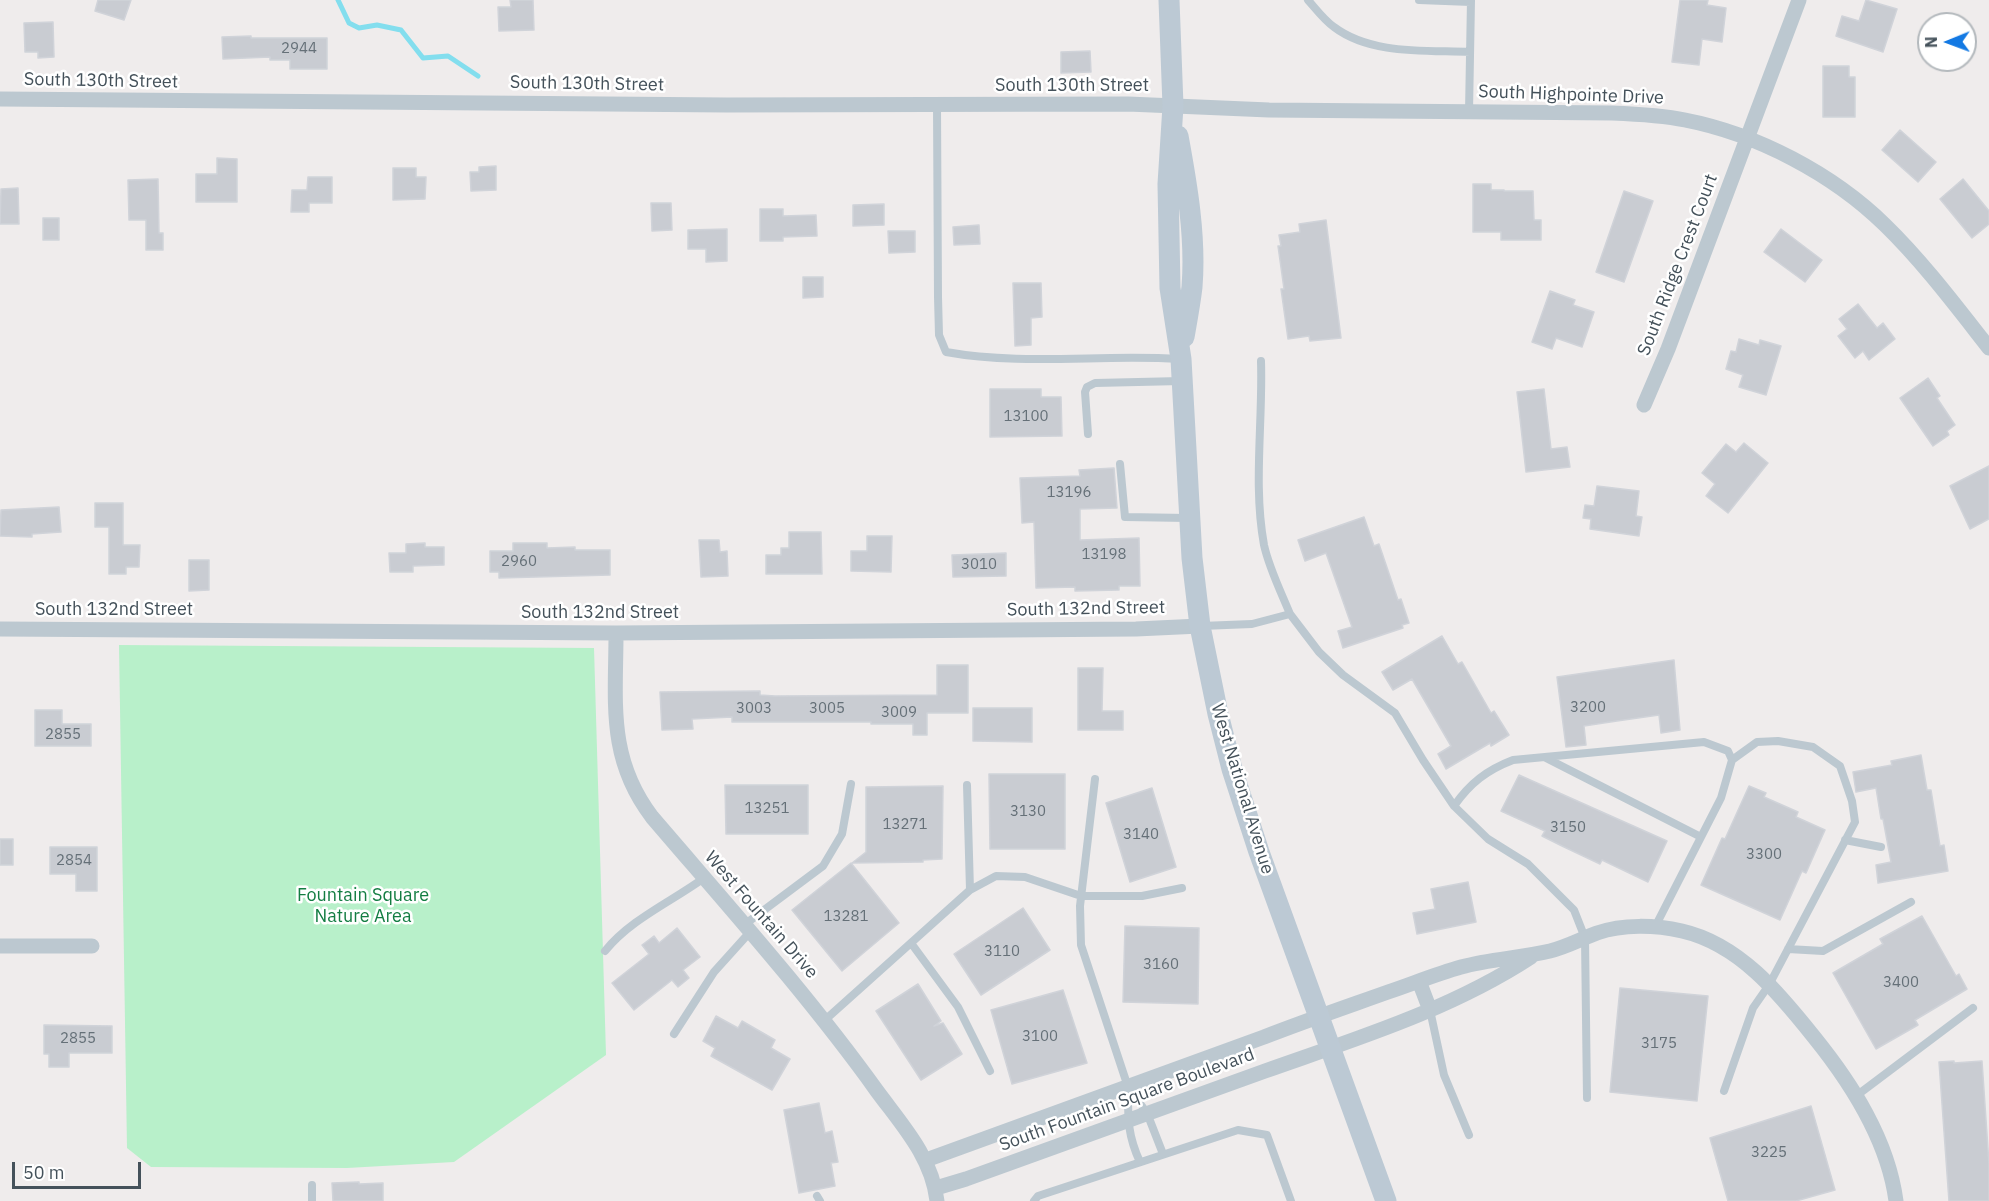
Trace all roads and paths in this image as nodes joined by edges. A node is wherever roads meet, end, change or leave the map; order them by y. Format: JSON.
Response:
{"nodes":[{"id":1,"x":1169,"y":0,"type":"edge"},
{"id":2,"x":1308,"y":0,"type":"edge"},
{"id":3,"x":1419,"y":0,"type":"edge"},
{"id":4,"x":1799,"y":0,"type":"edge"},
{"id":5,"x":1471,"y":1,"type":"edge"},
{"id":6,"x":1470,"y":51,"type":"junction"},
{"id":7,"x":0,"y":99,"type":"edge"},
{"id":8,"x":936,"y":106,"type":"junction"},
{"id":9,"x":1173,"y":106,"type":"junction"},
{"id":10,"x":1469,"y":111,"type":"junction"},
{"id":11,"x":1747,"y":139,"type":"junction"},
{"id":12,"x":1989,"y":348,"type":"edge"},
{"id":13,"x":1181,"y":359,"type":"junction"},
{"id":14,"x":1261,"y":362,"type":"dead end"},
{"id":15,"x":1182,"y":381,"type":"junction"},
{"id":16,"x":1644,"y":405,"type":"dead end"},
{"id":17,"x":1088,"y":434,"type":"dead end"},
{"id":18,"x":1120,"y":464,"type":"dead end"},
{"id":19,"x":1190,"y":518,"type":"junction"},
{"id":20,"x":1290,"y":614,"type":"junction"},
{"id":21,"x":1200,"y":626,"type":"junction"},
{"id":22,"x":0,"y":629,"type":"edge"},
{"id":23,"x":616,"y":633,"type":"junction"},
{"id":24,"x":1544,"y":757,"type":"junction"},
{"id":25,"x":1732,"y":760,"type":"junction"},
{"id":26,"x":1095,"y":779,"type":"dead end"},
{"id":27,"x":851,"y":784,"type":"dead end"},
{"id":28,"x":967,"y":785,"type":"dead end"},
{"id":29,"x":1454,"y":806,"type":"junction"},
{"id":30,"x":1701,"y":837,"type":"junction"},
{"id":31,"x":1845,"y":840,"type":"junction"},
{"id":32,"x":1881,"y":847,"type":"dead end"},
{"id":33,"x":704,"y":878,"type":"junction"},
{"id":34,"x":1182,"y":888,"type":"dead end"},
{"id":35,"x":970,"y":890,"type":"junction"},
{"id":36,"x":1081,"y":896,"type":"junction"},
{"id":37,"x":1911,"y":902,"type":"dead end"},
{"id":38,"x":1655,"y":927,"type":"junction"},
{"id":39,"x":747,"y":928,"type":"junction"},
{"id":40,"x":1585,"y":938,"type":"junction"},
{"id":41,"x":911,"y":943,"type":"junction"},
{"id":42,"x":0,"y":946,"type":"edge"},
{"id":43,"x":92,"y":946,"type":"dead end"},
{"id":44,"x":1788,"y":949,"type":"junction"},
{"id":45,"x":605,"y":951,"type":"dead end"},
{"id":46,"x":1536,"y":954,"type":"junction"},
{"id":47,"x":1419,"y":981,"type":"junction"},
{"id":48,"x":1768,"y":985,"type":"junction"},
{"id":49,"x":1973,"y":1008,"type":"dead end"},
{"id":50,"x":1430,"y":1010,"type":"junction"},
{"id":51,"x":1319,"y":1015,"type":"junction"},
{"id":52,"x":825,"y":1020,"type":"junction"},
{"id":53,"x":674,"y":1034,"type":"dead end"},
{"id":54,"x":1331,"y":1048,"type":"junction"},
{"id":55,"x":990,"y":1071,"type":"dead end"},
{"id":56,"x":1128,"y":1086,"type":"junction"},
{"id":57,"x":1724,"y":1091,"type":"dead end"},
{"id":58,"x":1856,"y":1096,"type":"junction"},
{"id":59,"x":1587,"y":1098,"type":"dead end"},
{"id":60,"x":1147,"y":1113,"type":"junction"},
{"id":61,"x":1128,"y":1120,"type":"junction"},
{"id":62,"x":1469,"y":1136,"type":"dead end"},
{"id":63,"x":1163,"y":1154,"type":"junction"},
{"id":64,"x":926,"y":1160,"type":"junction"},
{"id":65,"x":1140,"y":1162,"type":"junction"},
{"id":66,"x":312,"y":1185,"type":"dead end"},
{"id":67,"x":936,"y":1194,"type":"edge"},
{"id":68,"x":312,"y":1201,"type":"edge"},
{"id":69,"x":1034,"y":1201,"type":"edge"},
{"id":70,"x":1292,"y":1201,"type":"edge"},
{"id":71,"x":1386,"y":1201,"type":"edge"},
{"id":72,"x":1896,"y":1201,"type":"edge"}],
"edges":[{"from":1,"to":9,"type":"main road","name":"West National Avenue"},
{"from":2,"to":6,"type":"lane"},
{"from":3,"to":5,"type":"lane"},
{"from":4,"to":11,"type":"street","name":"South Ridge Crest Court"},
{"from":5,"to":6,"type":"lane"},
{"from":6,"to":10,"type":"lane"},
{"from":7,"to":8,"type":"street","name":"South 130th Street"},
{"from":8,"to":9,"type":"street","name":"South 130th Street"},
{"from":8,"to":13,"type":"lane"},
{"from":9,"to":10,"type":"street","name":"South Highpointe Drive"},
{"from":9,"to":13,"type":"main road","name":"West National Avenue"},
{"from":10,"to":11,"type":"street","name":"South Highpointe Drive"},
{"from":11,"to":12,"type":"street","name":"South Highpointe Drive"},
{"from":11,"to":16,"type":"street","name":"South Ridge Crest Court"},
{"from":13,"to":15,"type":"main road","name":"West National Avenue"},
{"from":14,"to":20,"type":"lane"},
{"from":15,"to":17,"type":"lane"},
{"from":15,"to":19,"type":"main road","name":"West National Avenue"},
{"from":18,"to":19,"type":"lane"},
{"from":19,"to":21,"type":"main road","name":"West National Avenue"},
{"from":20,"to":21,"type":"lane"},
{"from":20,"to":29,"type":"lane"},
{"from":21,"to":23,"type":"street","name":"South 132nd Street"},
{"from":21,"to":51,"type":"main road","name":"West National Avenue"},
{"from":22,"to":23,"type":"street","name":"South 132nd Street"},
{"from":23,"to":33,"type":"street","name":"West Fountain Drive"},
{"from":24,"to":25,"type":"lane"},
{"from":24,"to":29,"type":"lane"},
{"from":24,"to":30,"type":"lane"},
{"from":25,"to":30,"type":"lane"},
{"from":25,"to":31,"type":"lane"},
{"from":26,"to":36,"type":"lane"},
{"from":27,"to":39,"type":"lane"},
{"from":28,"to":35,"type":"lane"},
{"from":29,"to":40,"type":"lane"},
{"from":30,"to":38,"type":"lane"},
{"from":31,"to":32,"type":"lane"},
{"from":31,"to":44,"type":"lane"},
{"from":33,"to":39,"type":"street","name":"West Fountain Drive"},
{"from":33,"to":45,"type":"lane"},
{"from":34,"to":36,"type":"lane"},
{"from":35,"to":36,"type":"lane"},
{"from":35,"to":41,"type":"lane"},
{"from":36,"to":56,"type":"lane"},
{"from":37,"to":44,"type":"lane"},
{"from":38,"to":40,"type":"street"},
{"from":38,"to":48,"type":"street"},
{"from":39,"to":52,"type":"street","name":"West Fountain Drive"},
{"from":39,"to":53,"type":"lane"},
{"from":40,"to":46,"type":"street"},
{"from":40,"to":59,"type":"lane"},
{"from":41,"to":52,"type":"lane"},
{"from":41,"to":55,"type":"lane"},
{"from":42,"to":43,"type":"street"},
{"from":44,"to":48,"type":"lane"},
{"from":46,"to":47,"type":"street","name":"South Fountain Square Boulevard"},
{"from":46,"to":50,"type":"street","name":"South Fountain Square Boulevard"},
{"from":47,"to":50,"type":"street"},
{"from":47,"to":51,"type":"street","name":"South Fountain Square Boulevard"},
{"from":48,"to":57,"type":"lane"},
{"from":48,"to":58,"type":"street"},
{"from":49,"to":58,"type":"lane"},
{"from":50,"to":54,"type":"street","name":"South Fountain Square Boulevard"},
{"from":50,"to":62,"type":"lane"},
{"from":51,"to":54,"type":"main road","name":"West National Avenue"},
{"from":51,"to":56,"type":"street","name":"South Fountain Square Boulevard"},
{"from":52,"to":64,"type":"street","name":"West Fountain Drive"},
{"from":54,"to":60,"type":"street","name":"South Fountain Square Boulevard"},
{"from":54,"to":71,"type":"main road","name":"West National Avenue"},
{"from":56,"to":60,"type":"lane"},
{"from":56,"to":61,"type":"lane"},
{"from":56,"to":64,"type":"street","name":"South Fountain Square Boulevard"},
{"from":58,"to":72,"type":"street"},
{"from":60,"to":61,"type":"street","name":"South Fountain Square Boulevard"},
{"from":60,"to":63,"type":"lane"},
{"from":61,"to":65,"type":"lane"},
{"from":61,"to":67,"type":"street","name":"South Fountain Square Boulevard"},
{"from":63,"to":65,"type":"lane"},
{"from":63,"to":70,"type":"lane"},
{"from":64,"to":67,"type":"street","name":"West Fountain Drive"},
{"from":65,"to":69,"type":"lane"},
{"from":66,"to":68,"type":"lane"}]}
